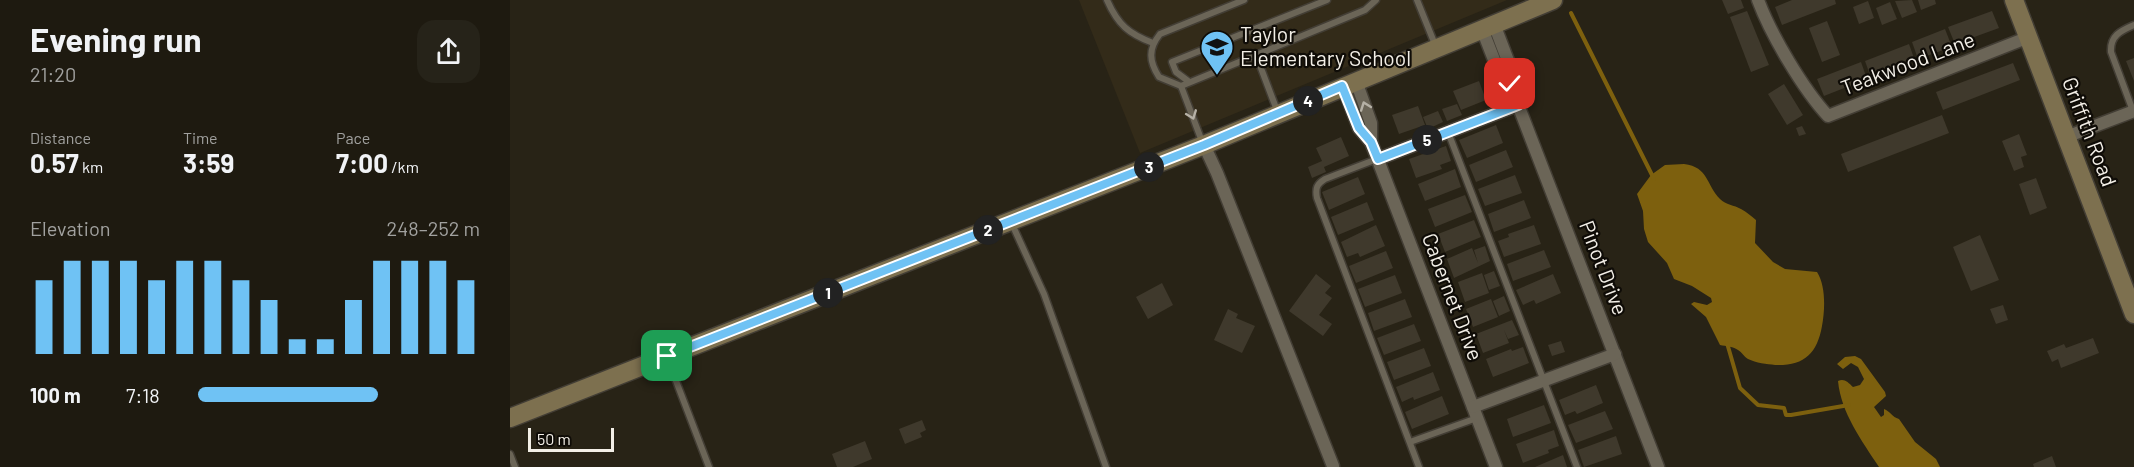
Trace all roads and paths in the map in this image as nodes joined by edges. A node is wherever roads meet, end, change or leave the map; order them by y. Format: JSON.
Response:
{"nodes":[{"id":1,"x":1107,"y":0,"type":"edge"},
{"id":2,"x":1244,"y":0,"type":"edge"},
{"id":3,"x":1327,"y":0,"type":"edge"},
{"id":4,"x":1376,"y":0,"type":"edge"},
{"id":5,"x":1417,"y":0,"type":"edge"},
{"id":6,"x":1553,"y":0,"type":"edge"},
{"id":7,"x":1758,"y":0,"type":"edge"},
{"id":8,"x":2014,"y":0,"type":"edge"},
{"id":9,"x":2134,"y":25,"type":"edge"},
{"id":10,"x":1488,"y":26,"type":"junction"},
{"id":11,"x":2029,"y":37,"type":"junction"},
{"id":12,"x":1153,"y":43,"type":"junction"},
{"id":13,"x":1436,"y":47,"type":"junction"},
{"id":14,"x":1256,"y":55,"type":"junction"},
{"id":15,"x":1188,"y":81,"type":"junction"},
{"id":16,"x":1349,"y":83,"type":"junction"},
{"id":17,"x":1180,"y":86,"type":"junction"},
{"id":18,"x":1518,"y":105,"type":"junction"},
{"id":19,"x":2134,"y":111,"type":"edge"},
{"id":20,"x":1279,"y":113,"type":"junction"},
{"id":21,"x":1448,"y":132,"type":"junction"},
{"id":22,"x":2066,"y":137,"type":"junction"},
{"id":23,"x":1204,"y":145,"type":"junction"},
{"id":24,"x":1378,"y":159,"type":"junction"},
{"id":25,"x":1010,"y":221,"type":"junction"},
{"id":26,"x":2134,"y":314,"type":"edge"},
{"id":27,"x":1615,"y":354,"type":"junction"},
{"id":28,"x":667,"y":356,"type":"junction"},
{"id":29,"x":1544,"y":381,"type":"junction"},
{"id":30,"x":1475,"y":412,"type":"junction"},
{"id":31,"x":510,"y":418,"type":"edge"},
{"id":32,"x":1410,"y":442,"type":"junction"},
{"id":33,"x":510,"y":454,"type":"edge"},
{"id":34,"x":515,"y":467,"type":"edge"},
{"id":35,"x":709,"y":467,"type":"edge"},
{"id":36,"x":1106,"y":467,"type":"edge"},
{"id":37,"x":1333,"y":467,"type":"edge"},
{"id":38,"x":1419,"y":467,"type":"edge"},
{"id":39,"x":1496,"y":467,"type":"edge"},
{"id":40,"x":1577,"y":467,"type":"edge"},
{"id":41,"x":1658,"y":467,"type":"edge"}],
"edges":[{"from":1,"to":12,"type":"lane"},
{"from":2,"to":12,"type":"lane"},
{"from":3,"to":15,"type":"lane"},
{"from":4,"to":14,"type":"lane"},
{"from":5,"to":13,"type":"lane"},
{"from":6,"to":10,"type":"main road"},
{"from":7,"to":11,"type":"street","name":"Teakwood Lane"},
{"from":8,"to":11,"type":"main road","name":"Griffith Road"},
{"from":9,"to":19,"type":"lane"},
{"from":10,"to":13,"type":"main road"},
{"from":10,"to":18,"type":"street","name":"Pinot Drive"},
{"from":11,"to":22,"type":"main road","name":"Griffith Road"},
{"from":12,"to":17,"type":"lane"},
{"from":13,"to":16,"type":"main road"},
{"from":14,"to":15,"type":"lane"},
{"from":14,"to":20,"type":"lane"},
{"from":15,"to":17,"type":"lane"},
{"from":16,"to":20,"type":"main road"},
{"from":16,"to":24,"type":"street","name":"Cabernet Drive"},
{"from":17,"to":23,"type":"lane","one_way":true},
{"from":18,"to":21,"type":"street"},
{"from":18,"to":27,"type":"street","name":"Pinot Drive"},
{"from":19,"to":22,"type":"street"},
{"from":20,"to":23,"type":"main road"},
{"from":21,"to":24,"type":"street"},
{"from":21,"to":29,"type":"lane"},
{"from":22,"to":26,"type":"main road","name":"Griffith Road"},
{"from":23,"to":25,"type":"main road"},
{"from":23,"to":37,"type":"street"},
{"from":24,"to":30,"type":"street","name":"Cabernet Drive"},
{"from":24,"to":32,"type":"lane"},
{"from":25,"to":28,"type":"main road"},
{"from":25,"to":36,"type":"lane"},
{"from":27,"to":29,"type":"street"},
{"from":27,"to":41,"type":"street","name":"Pinot Drive"},
{"from":28,"to":31,"type":"main road"},
{"from":28,"to":35,"type":"lane"},
{"from":29,"to":30,"type":"street"},
{"from":29,"to":40,"type":"lane"},
{"from":30,"to":32,"type":"lane"},
{"from":30,"to":39,"type":"street","name":"Cabernet Drive"},
{"from":32,"to":38,"type":"lane"},
{"from":33,"to":34,"type":"lane"}]}
